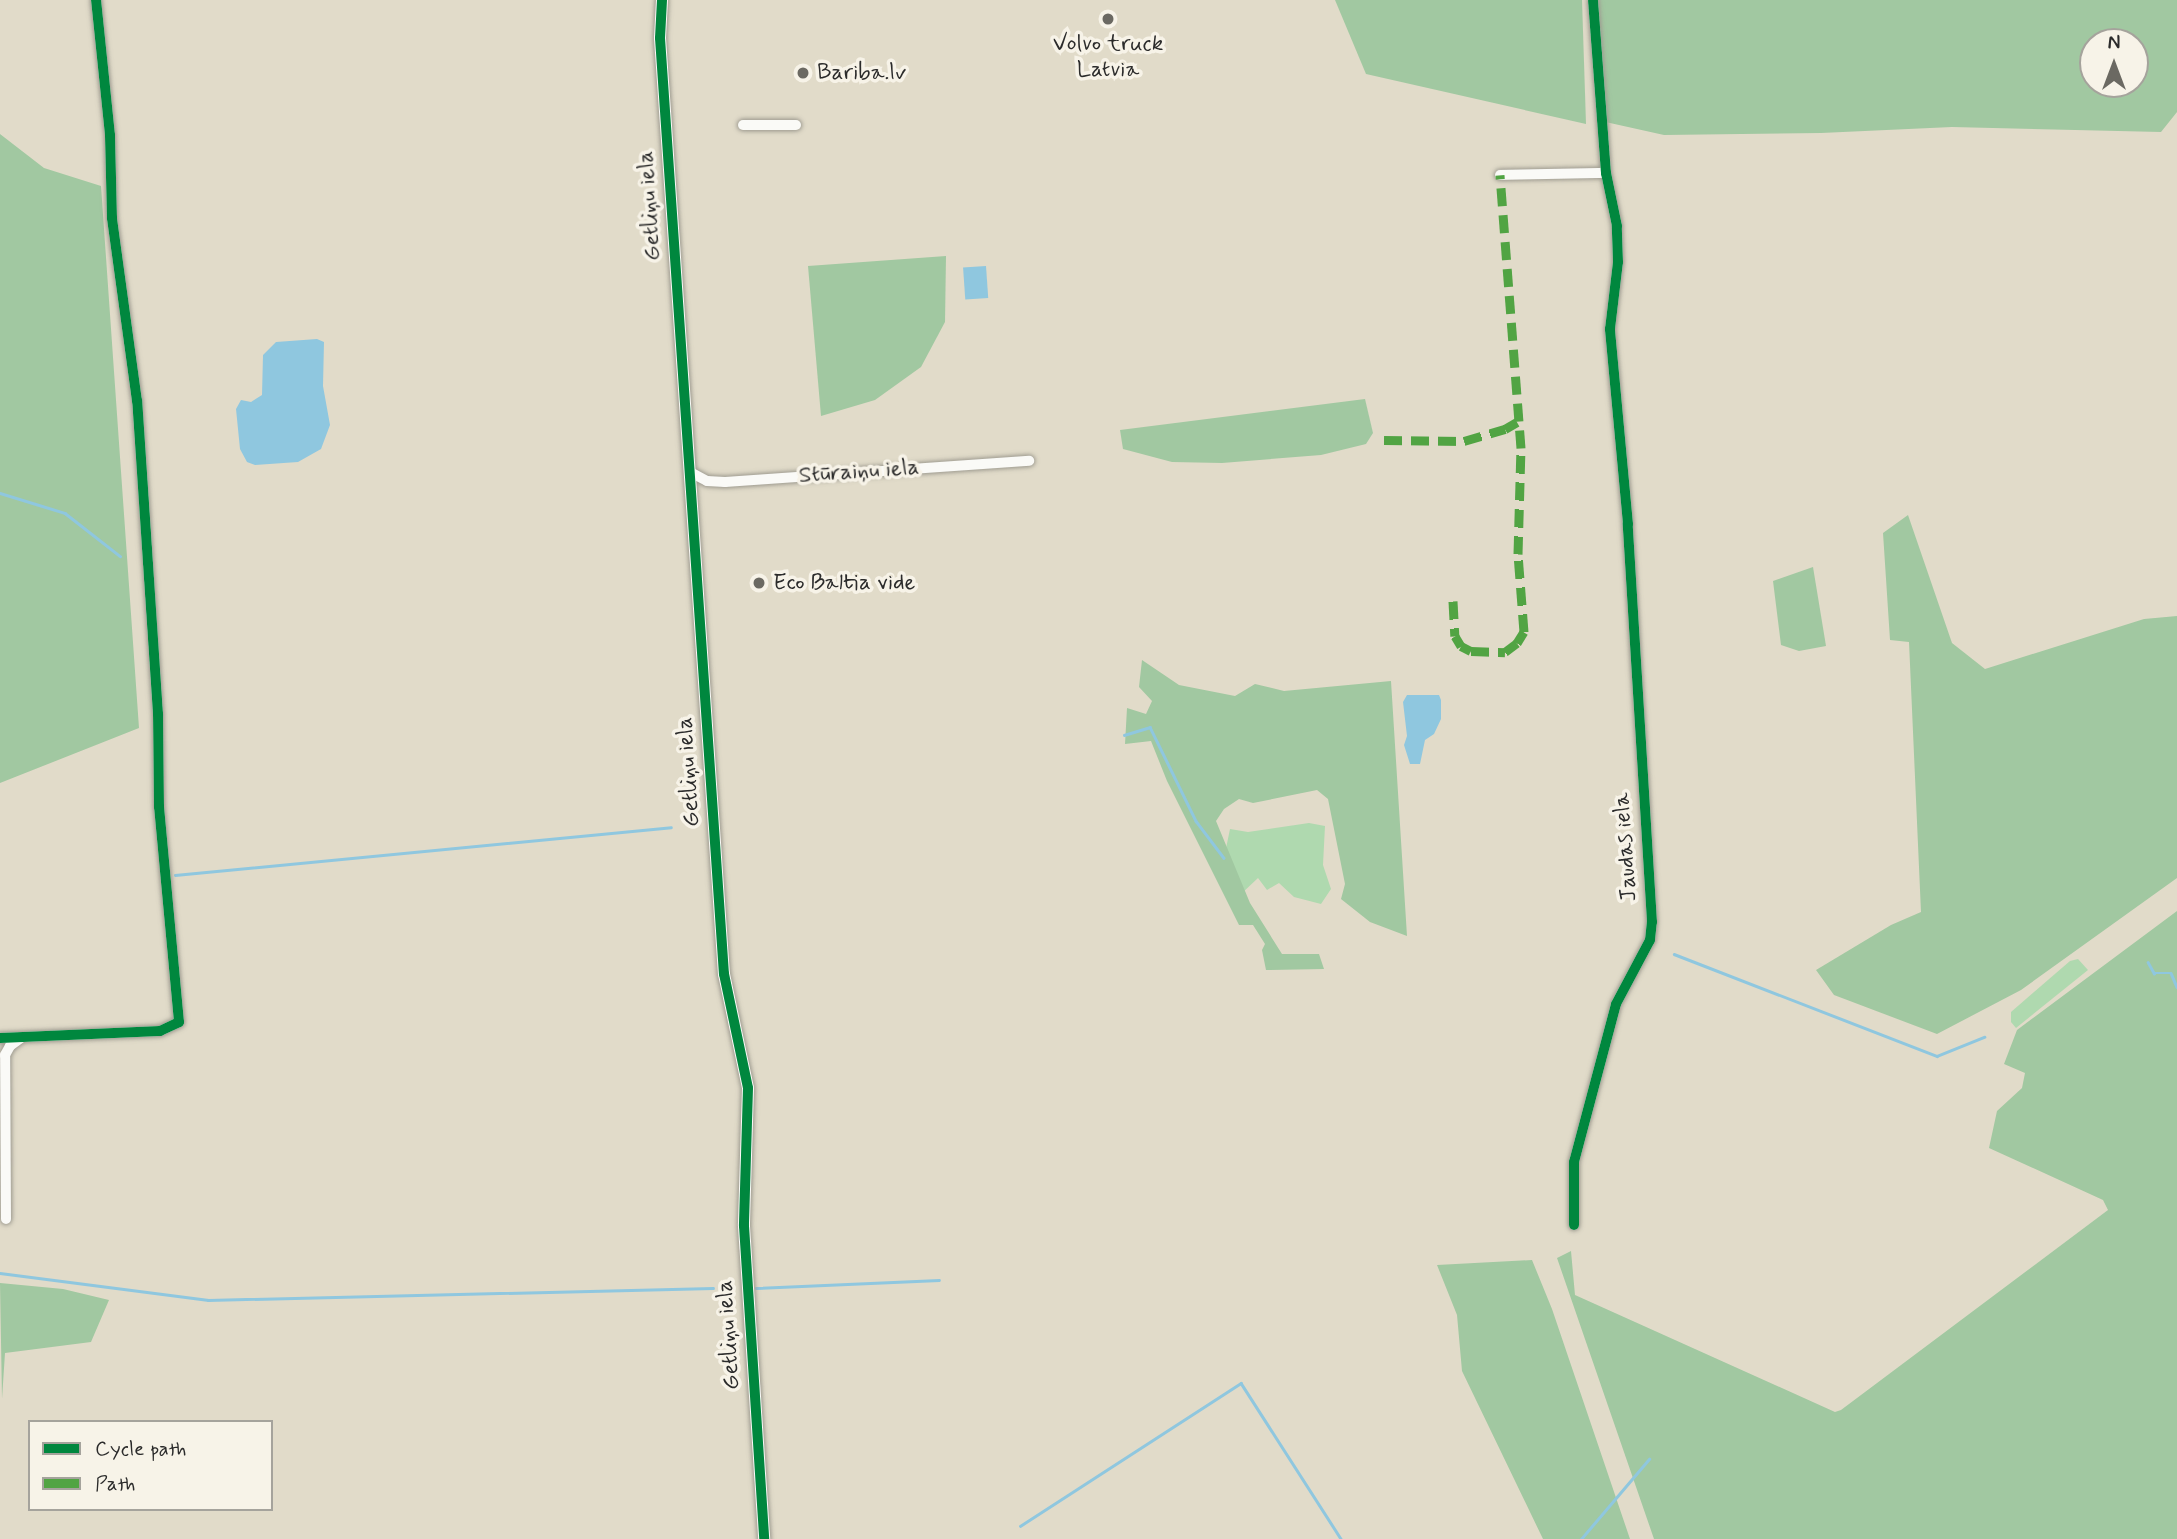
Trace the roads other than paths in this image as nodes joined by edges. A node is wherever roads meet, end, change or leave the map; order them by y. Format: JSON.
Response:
{"nodes":[{"id":1,"x":96,"y":0,"type":"edge"},
{"id":2,"x":662,"y":0,"type":"edge"},
{"id":3,"x":1593,"y":0,"type":"edge"},
{"id":4,"x":743,"y":125,"type":"dead end"},
{"id":5,"x":796,"y":125,"type":"dead end"},
{"id":6,"x":1606,"y":173,"type":"junction"},
{"id":7,"x":1500,"y":175,"type":"dead end"},
{"id":8,"x":1029,"y":461,"type":"dead end"},
{"id":9,"x":690,"y":472,"type":"junction"},
{"id":10,"x":23,"y":1037,"type":"junction"},
{"id":11,"x":0,"y":1038,"type":"edge"},
{"id":12,"x":6,"y":1219,"type":"dead end"},
{"id":13,"x":1574,"y":1225,"type":"dead end"},
{"id":14,"x":764,"y":1539,"type":"edge"}],
"edges":[{"from":1,"to":10,"type":"street"},
{"from":2,"to":9,"type":"street","name":"Getliņu iela"},
{"from":3,"to":6,"type":"street","name":"Jaudas iela"},
{"from":4,"to":5,"type":"street"},
{"from":6,"to":7,"type":"street"},
{"from":6,"to":13,"type":"street","name":"Jaudas iela"},
{"from":8,"to":9,"type":"street","name":"Stūraiņu iela"},
{"from":9,"to":14,"type":"street","name":"Getliņu iela"},
{"from":10,"to":11,"type":"street"},
{"from":10,"to":12,"type":"street"}]}
